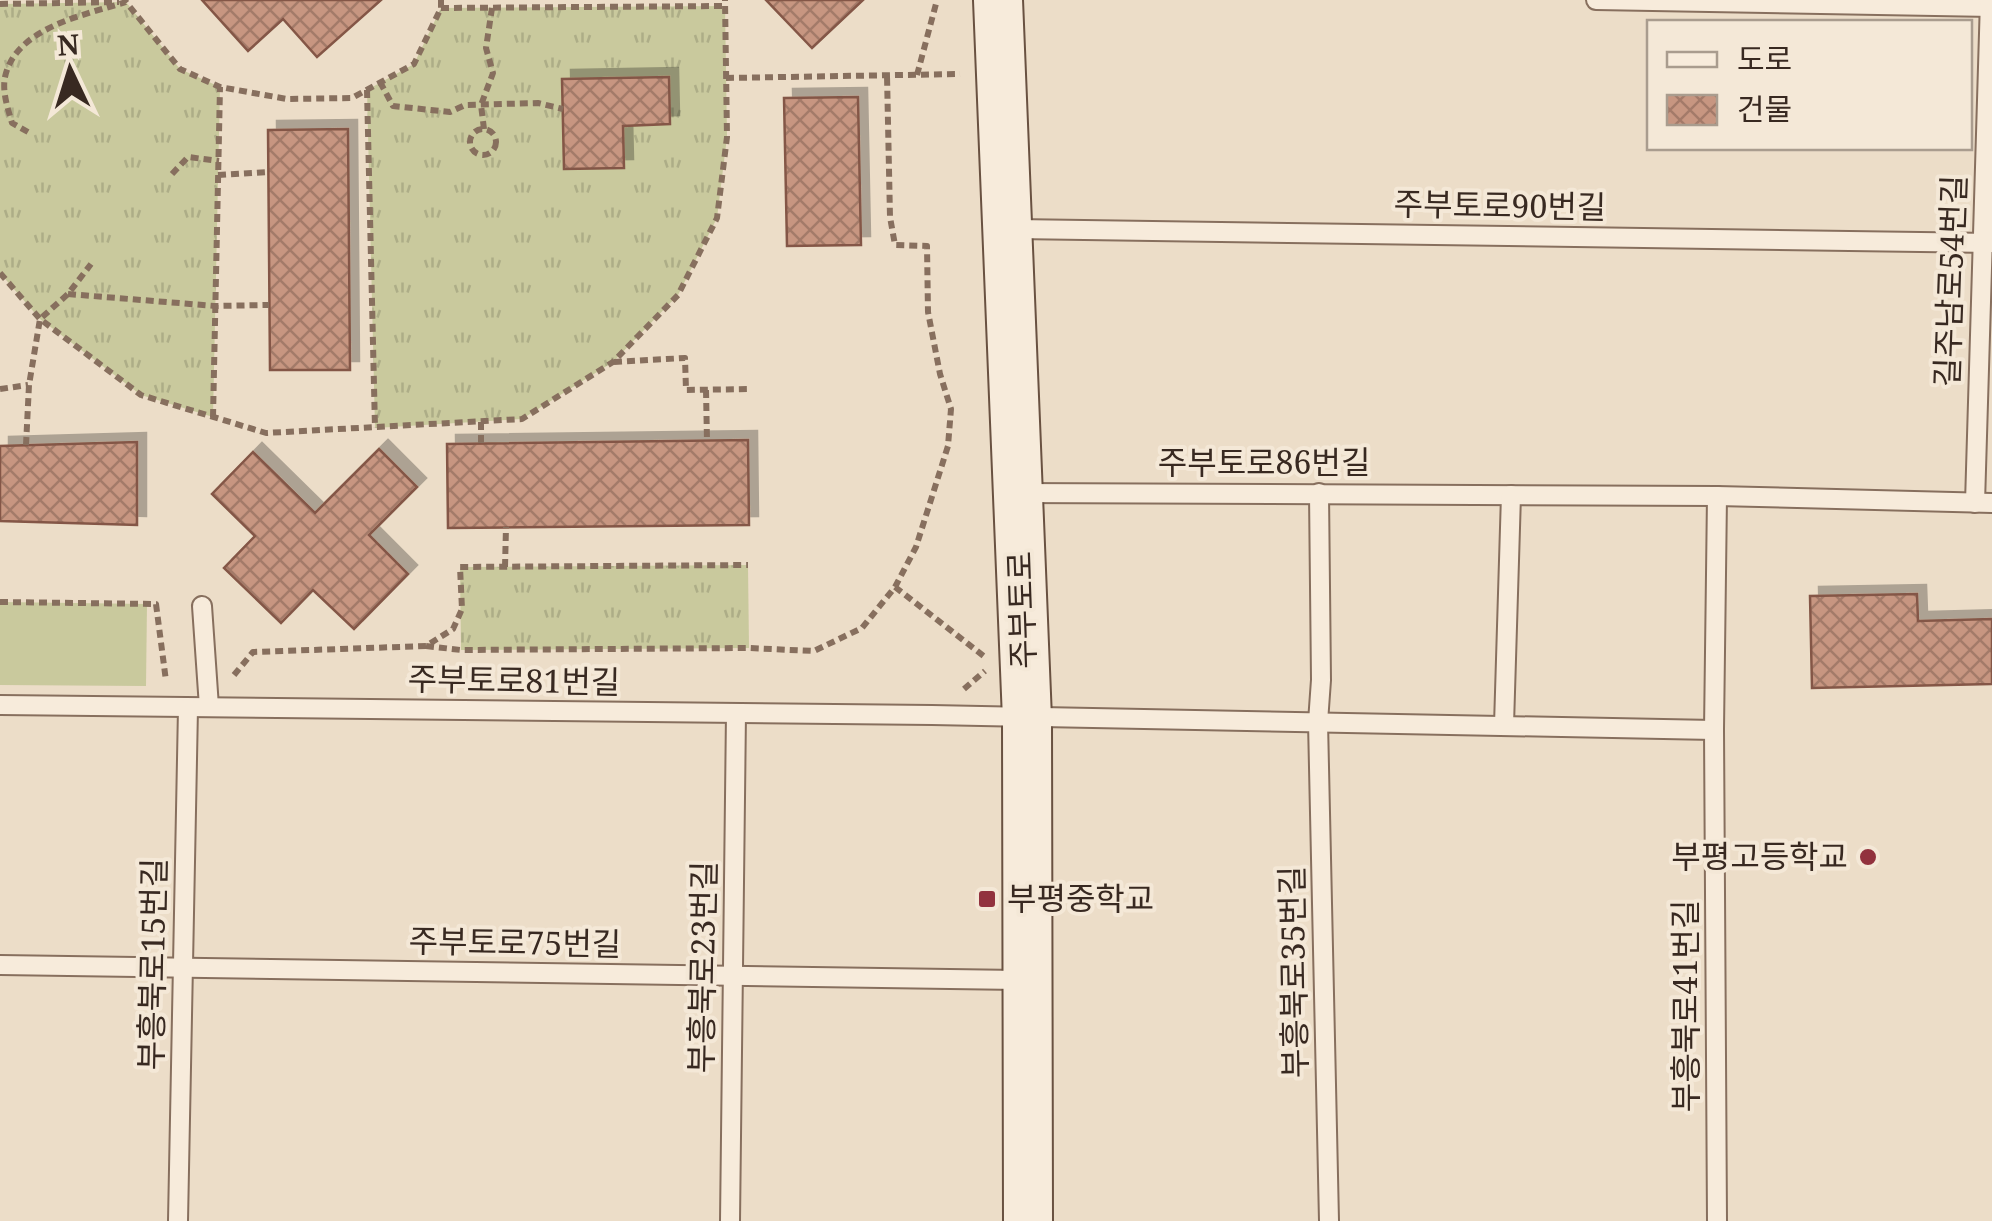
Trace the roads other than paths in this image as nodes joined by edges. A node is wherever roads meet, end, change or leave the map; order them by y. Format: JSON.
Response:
{"nodes":[{"id":1,"x":998,"y":0,"type":"edge"},
{"id":2,"x":1596,"y":0,"type":"edge"},
{"id":3,"x":1990,"y":5,"type":"edge"},
{"id":4,"x":1008,"y":230,"type":"junction"},
{"id":5,"x":1987,"y":242,"type":"edge"},
{"id":6,"x":1017,"y":493,"type":"junction"},
{"id":7,"x":1319,"y":494,"type":"junction"},
{"id":8,"x":1511,"y":494,"type":"junction"},
{"id":9,"x":1717,"y":496,"type":"junction"},
{"id":10,"x":1983,"y":503,"type":"edge"},
{"id":11,"x":202,"y":606,"type":"dead end"},
{"id":12,"x":0,"y":706,"type":"edge"},
{"id":13,"x":179,"y":707,"type":"junction"},
{"id":14,"x":209,"y":708,"type":"junction"},
{"id":15,"x":736,"y":713,"type":"junction"},
{"id":16,"x":1026,"y":719,"type":"junction"},
{"id":17,"x":1318,"y":722,"type":"junction"},
{"id":18,"x":1504,"y":726,"type":"junction"},
{"id":19,"x":1714,"y":730,"type":"junction"},
{"id":20,"x":0,"y":965,"type":"edge"},
{"id":21,"x":183,"y":968,"type":"junction"},
{"id":22,"x":733,"y":976,"type":"junction"},
{"id":23,"x":1029,"y":980,"type":"junction"},
{"id":24,"x":178,"y":1221,"type":"edge"},
{"id":25,"x":730,"y":1221,"type":"edge"},
{"id":26,"x":1028,"y":1221,"type":"edge"},
{"id":27,"x":1330,"y":1221,"type":"edge"},
{"id":28,"x":1717,"y":1221,"type":"edge"}],
"edges":[{"from":1,"to":4,"type":"main road","name":"주부토로"},
{"from":2,"to":3,"type":"lane"},
{"from":3,"to":5,"type":"lane","name":"길주남로54번길"},
{"from":4,"to":5,"type":"lane","name":"주부토로90번길"},
{"from":4,"to":6,"type":"main road","name":"주부토로"},
{"from":5,"to":10,"type":"lane","name":"길주남로54번길"},
{"from":6,"to":7,"type":"lane","name":"주부토로86번길"},
{"from":6,"to":16,"type":"main road","name":"주부토로"},
{"from":7,"to":8,"type":"lane","name":"주부토로86번길"},
{"from":7,"to":17,"type":"lane","name":"부흥북로35번길"},
{"from":8,"to":9,"type":"lane","name":"주부토로86번길"},
{"from":8,"to":18,"type":"lane"},
{"from":9,"to":10,"type":"lane","name":"주부토로86번길"},
{"from":9,"to":19,"type":"lane","name":"부흥북로41번길"},
{"from":11,"to":14,"type":"lane"},
{"from":12,"to":13,"type":"lane","name":"주부토로81번길"},
{"from":13,"to":14,"type":"lane","name":"주부토로81번길"},
{"from":13,"to":21,"type":"lane","name":"부흥북로15번길"},
{"from":14,"to":15,"type":"lane","name":"주부토로81번길"},
{"from":15,"to":16,"type":"lane","name":"주부토로81번길"},
{"from":15,"to":22,"type":"lane","name":"부흥북로23번길"},
{"from":16,"to":17,"type":"lane","name":"주부토로81번길"},
{"from":16,"to":23,"type":"main road","name":"주부토로"},
{"from":17,"to":18,"type":"lane"},
{"from":17,"to":27,"type":"lane","name":"부흥북로35번길"},
{"from":18,"to":19,"type":"lane"},
{"from":19,"to":28,"type":"lane","name":"부흥북로41번길"},
{"from":20,"to":21,"type":"lane","name":"주부토로75번길"},
{"from":21,"to":22,"type":"lane","name":"주부토로75번길"},
{"from":21,"to":24,"type":"lane","name":"부흥북로15번길"},
{"from":22,"to":23,"type":"lane","name":"주부토로75번길"},
{"from":22,"to":25,"type":"lane","name":"부흥북로23번길"},
{"from":23,"to":26,"type":"main road","name":"주부토로"}]}
